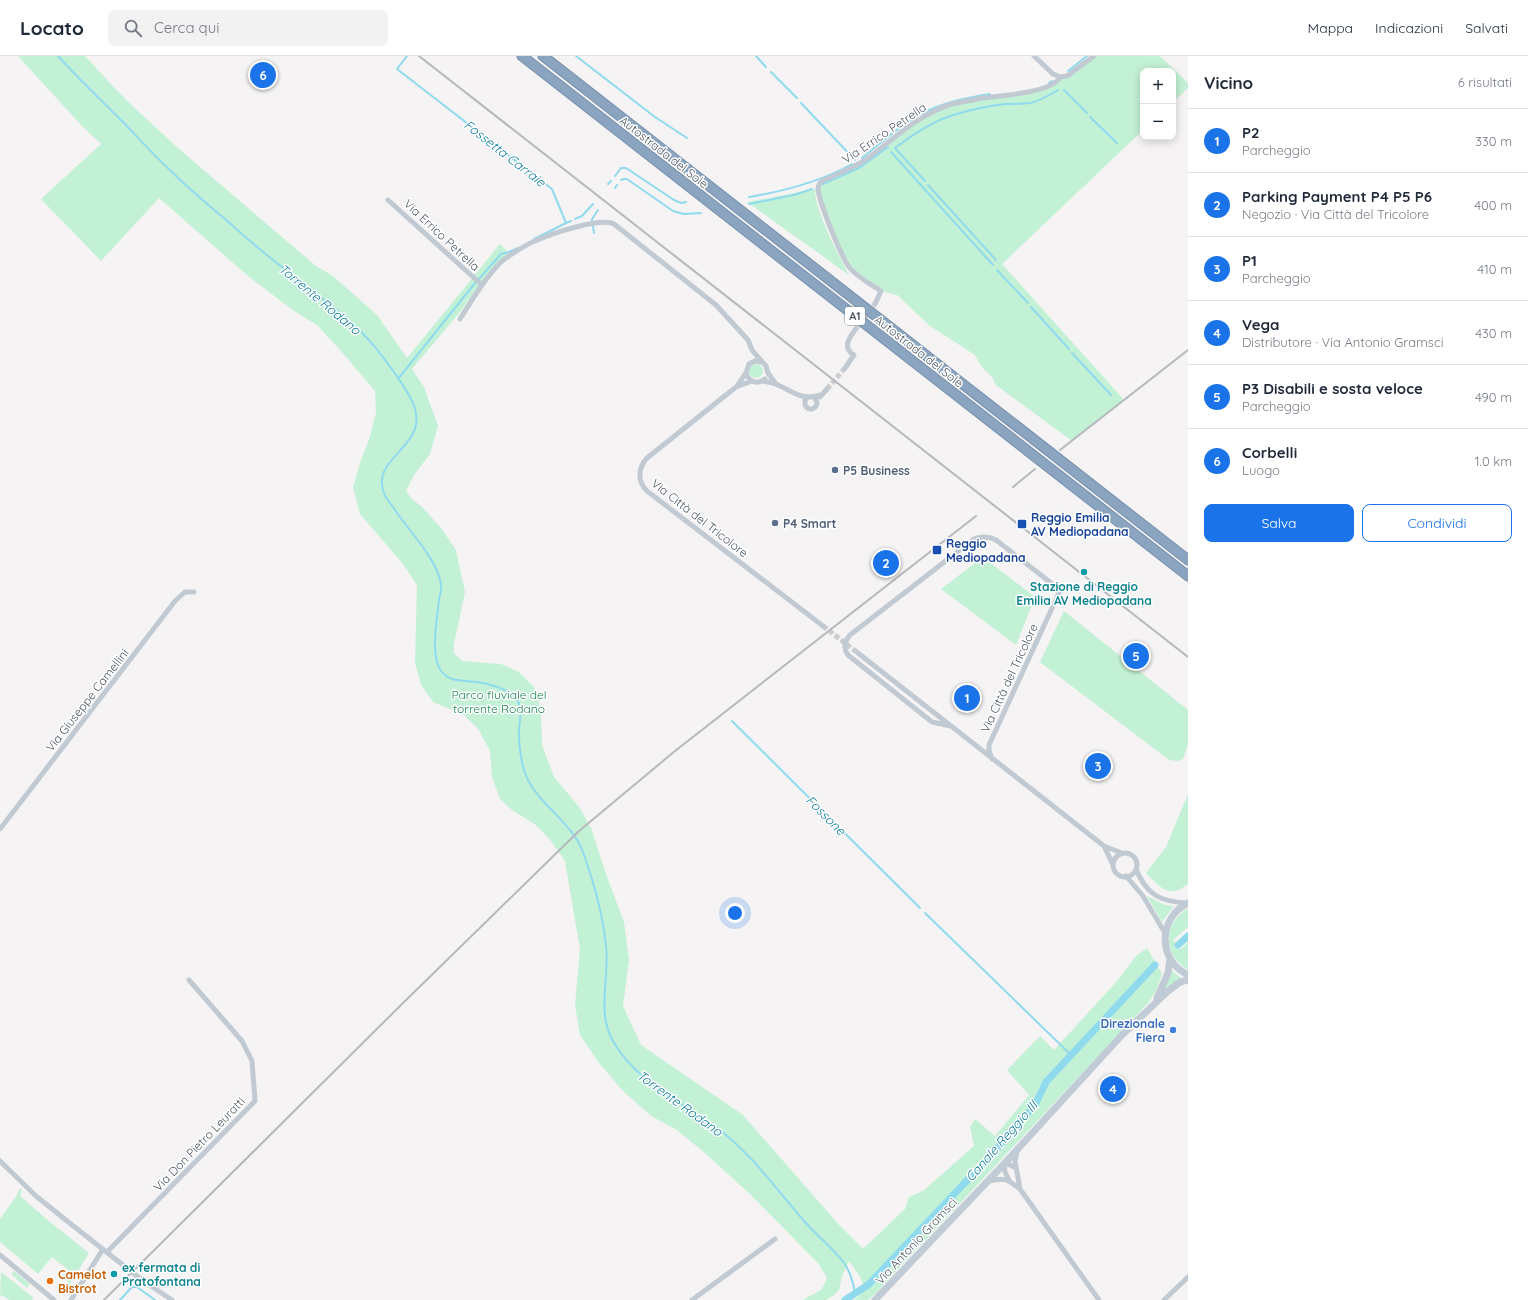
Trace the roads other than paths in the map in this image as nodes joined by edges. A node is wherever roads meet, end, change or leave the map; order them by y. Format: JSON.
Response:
{"nodes":[{"id":1,"x":522,"y":56,"type":"edge"},
{"id":2,"x":543,"y":56,"type":"edge"},
{"id":3,"x":1034,"y":56,"type":"edge"},
{"id":4,"x":1094,"y":56,"type":"edge"},
{"id":5,"x":1060,"y":77,"type":"junction"},
{"id":6,"x":388,"y":200,"type":"dead end"},
{"id":7,"x":482,"y":285,"type":"junction"},
{"id":8,"x":875,"y":304,"type":"tunnel mouth"},
{"id":9,"x":460,"y":319,"type":"dead end"},
{"id":10,"x":855,"y":330,"type":"tunnel mouth"},
{"id":11,"x":752,"y":350,"type":"junction"},
{"id":12,"x":761,"y":362,"type":"junction"},
{"id":13,"x":749,"y":364,"type":"junction"},
{"id":14,"x":845,"y":368,"type":"tunnel mouth"},
{"id":15,"x":746,"y":373,"type":"junction"},
{"id":16,"x":768,"y":373,"type":"junction"},
{"id":17,"x":752,"y":381,"type":"junction"},
{"id":18,"x":762,"y":381,"type":"junction"},
{"id":19,"x":776,"y":384,"type":"junction"},
{"id":20,"x":736,"y":387,"type":"junction"},
{"id":21,"x":827,"y":389,"type":"tunnel mouth"},
{"id":22,"x":798,"y":395,"type":"junction"},
{"id":23,"x":813,"y":399,"type":"junction"},
{"id":24,"x":804,"y":403,"type":"junction"},
{"id":25,"x":1188,"y":560,"type":"edge"},
{"id":26,"x":1188,"y":576,"type":"edge"},
{"id":27,"x":194,"y":592,"type":"dead end"},
{"id":28,"x":822,"y":626,"type":"tunnel mouth"},
{"id":29,"x":858,"y":653,"type":"tunnel mouth"},
{"id":30,"x":951,"y":726,"type":"junction"},
{"id":31,"x":992,"y":759,"type":"junction"},
{"id":32,"x":0,"y":829,"type":"edge"},
{"id":33,"x":1104,"y":846,"type":"junction"},
{"id":34,"x":1122,"y":853,"type":"junction"},
{"id":35,"x":1113,"y":865,"type":"junction"},
{"id":36,"x":1136,"y":869,"type":"junction"},
{"id":37,"x":1126,"y":876,"type":"junction"},
{"id":38,"x":1188,"y":903,"type":"edge"},
{"id":39,"x":1165,"y":933,"type":"junction"},
{"id":40,"x":1170,"y":959,"type":"junction"},
{"id":41,"x":1188,"y":975,"type":"edge"},
{"id":42,"x":189,"y":980,"type":"dead end"},
{"id":43,"x":1188,"y":980,"type":"edge"},
{"id":44,"x":1153,"y":1005,"type":"junction"},
{"id":45,"x":1018,"y":1149,"type":"junction"},
{"id":46,"x":0,"y":1161,"type":"edge"},
{"id":47,"x":1004,"y":1164,"type":"junction"},
{"id":48,"x":1016,"y":1168,"type":"junction"},
{"id":49,"x":1009,"y":1180,"type":"junction"},
{"id":50,"x":988,"y":1181,"type":"junction"},
{"id":51,"x":1020,"y":1189,"type":"junction"},
{"id":52,"x":775,"y":1239,"type":"dead end"},
{"id":53,"x":105,"y":1251,"type":"junction"},
{"id":54,"x":0,"y":1255,"type":"edge"},
{"id":55,"x":1188,"y":1277,"type":"edge"},
{"id":56,"x":54,"y":1300,"type":"edge"},
{"id":57,"x":71,"y":1300,"type":"edge"},
{"id":58,"x":172,"y":1300,"type":"edge"},
{"id":59,"x":692,"y":1300,"type":"edge"},
{"id":60,"x":875,"y":1300,"type":"edge"},
{"id":61,"x":1099,"y":1300,"type":"edge"},
{"id":62,"x":1164,"y":1300,"type":"edge"}],
"edges":[{"from":1,"to":26,"type":"highway","name":"Autostrada del Sole","number":"A1"},
{"from":2,"to":25,"type":"highway","name":"Autostrada del Sole","number":"A1"},
{"from":3,"to":5,"type":"street"},
{"from":4,"to":5,"type":"street","name":"Via Errico Petrella"},
{"from":5,"to":8,"type":"street","name":"Via Errico Petrella"},
{"from":6,"to":7,"type":"street","name":"Via Errico Petrella"},
{"from":7,"to":9,"type":"street","name":"Via Errico Petrella"},
{"from":7,"to":11,"type":"street","name":"Via Errico Petrella"},
{"from":10,"to":14,"type":"street"},
{"from":11,"to":12,"type":"street","name":"Via Errico Petrella"},
{"from":11,"to":13,"type":"street"},
{"from":12,"to":13,"type":"street"},
{"from":12,"to":16,"type":"street"},
{"from":13,"to":15,"type":"street"},
{"from":15,"to":17,"type":"street"},
{"from":15,"to":20,"type":"street"},
{"from":16,"to":18,"type":"street"},
{"from":16,"to":19,"type":"street"},
{"from":17,"to":18,"type":"street"},
{"from":17,"to":20,"type":"street"},
{"from":18,"to":19,"type":"street"},
{"from":19,"to":22,"type":"street"},
{"from":20,"to":28,"type":"street","name":"Via Città del Tricolore"},
{"from":21,"to":23,"type":"street"},
{"from":22,"to":23,"type":"street"},
{"from":22,"to":24,"type":"street"},
{"from":23,"to":24,"type":"street"},
{"from":23,"to":24,"type":"street"},
{"from":27,"to":32,"type":"street","name":"Via Giuseppe Camellini"},
{"from":29,"to":30,"type":"street"},
{"from":30,"to":31,"type":"street","name":"Via Città del Tricolore"},
{"from":30,"to":31,"type":"street","name":"Via Città del Tricolore"},
{"from":31,"to":33,"type":"street","name":"Via Città del Tricolore"},
{"from":33,"to":34,"type":"street","name":"Via Città del Tricolore"},
{"from":33,"to":35,"type":"street","name":"Via Città del Tricolore"},
{"from":34,"to":35,"type":"street"},
{"from":34,"to":36,"type":"street"},
{"from":35,"to":37,"type":"street"},
{"from":36,"to":37,"type":"street"},
{"from":36,"to":38,"type":"street"},
{"from":37,"to":39,"type":"street"},
{"from":38,"to":39,"type":"street","name":"Via Antonio Gramsci"},
{"from":39,"to":40,"type":"street","name":"Via Antonio Gramsci"},
{"from":40,"to":41,"type":"street"},
{"from":40,"to":44,"type":"street","name":"Via Antonio Gramsci"},
{"from":42,"to":53,"type":"street","name":"Via Don Pietro Leuratti"},
{"from":43,"to":44,"type":"street","name":"Via Antonio Gramsci"},
{"from":44,"to":45,"type":"street","name":"Via Antonio Gramsci"},
{"from":45,"to":47,"type":"street","name":"Via Antonio Gramsci"},
{"from":45,"to":48,"type":"street"},
{"from":46,"to":53,"type":"street"},
{"from":47,"to":48,"type":"street"},
{"from":47,"to":49,"type":"street"},
{"from":47,"to":50,"type":"street","name":"Via Antonio Gramsci"},
{"from":48,"to":51,"type":"street"},
{"from":49,"to":50,"type":"street"},
{"from":49,"to":51,"type":"street"},
{"from":50,"to":60,"type":"street","name":"Via Antonio Gramsci"},
{"from":51,"to":61,"type":"street"},
{"from":52,"to":59,"type":"street"},
{"from":53,"to":57,"type":"street","name":"Via Don Pietro Leuratti"},
{"from":53,"to":58,"type":"street"},
{"from":54,"to":56,"type":"street"},
{"from":55,"to":62,"type":"street"}]}
